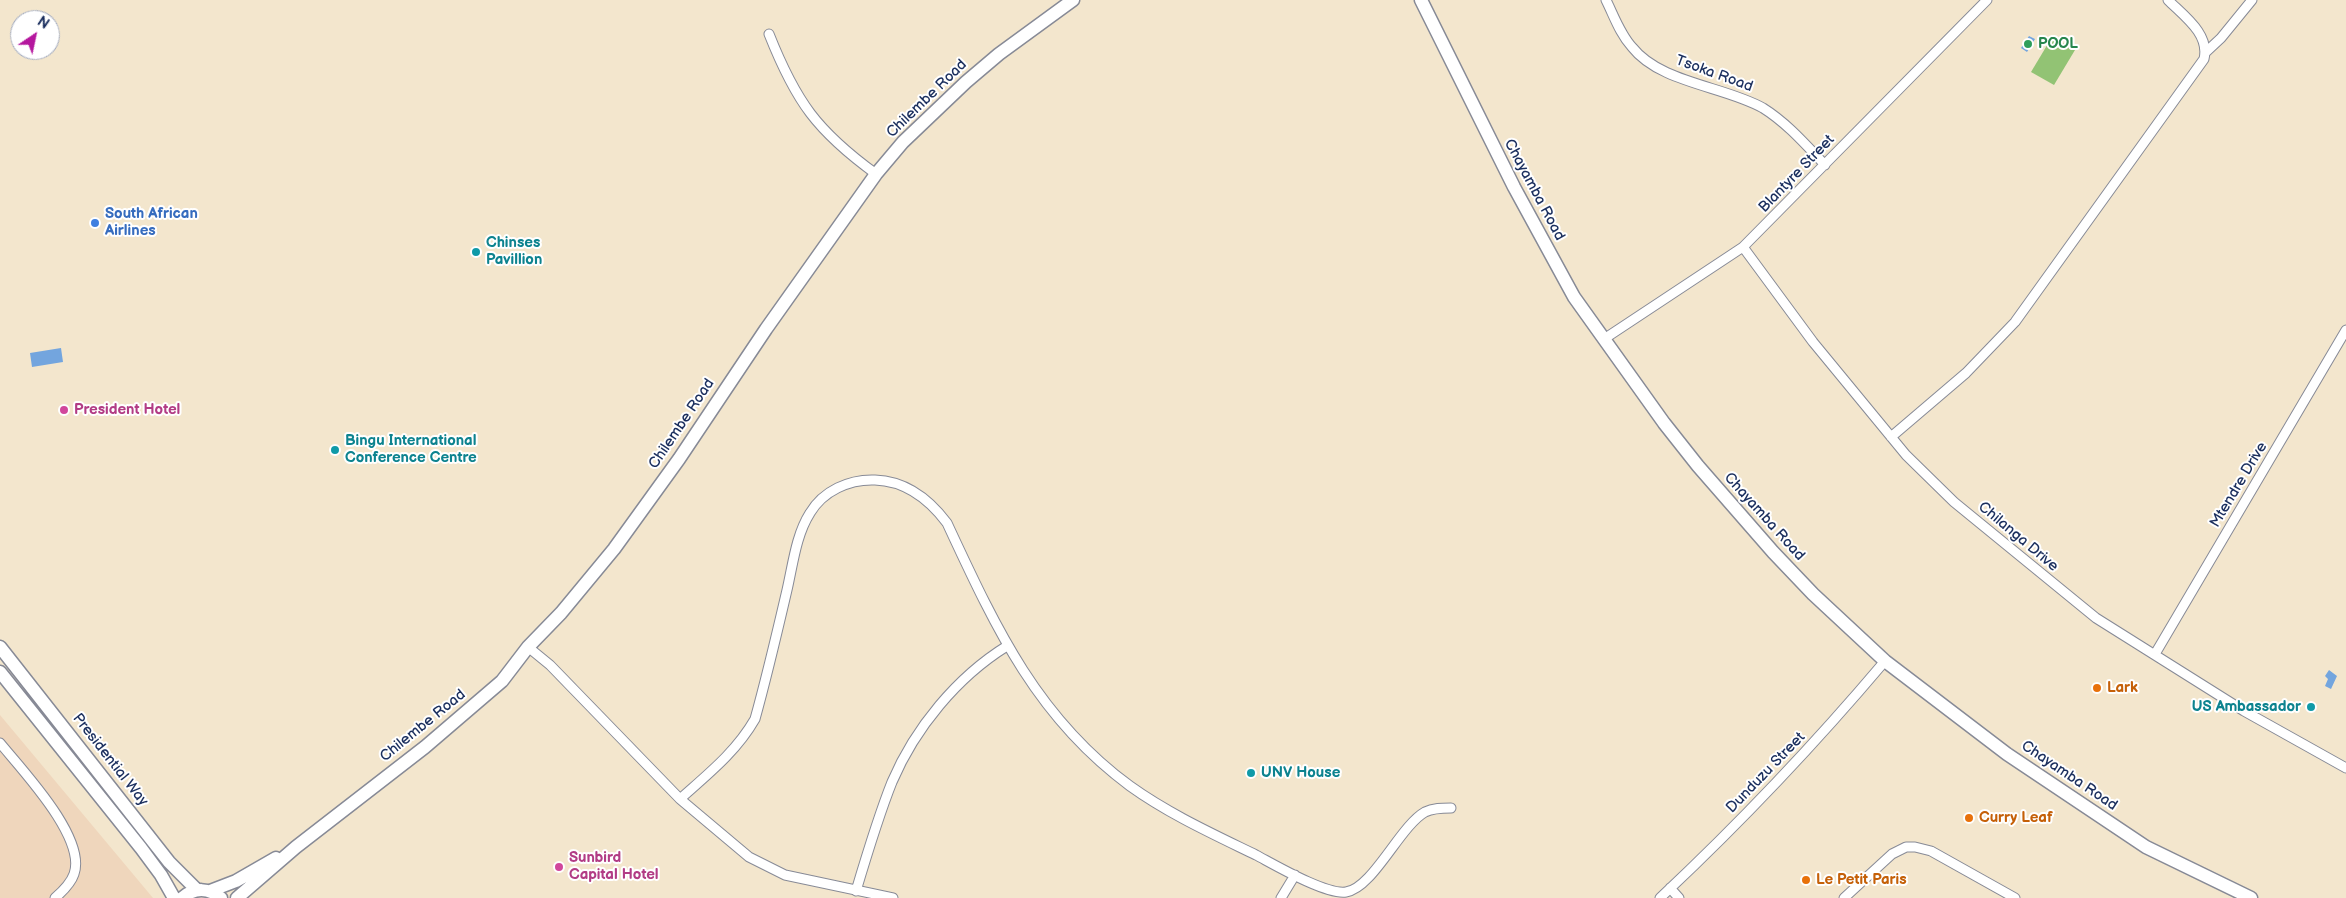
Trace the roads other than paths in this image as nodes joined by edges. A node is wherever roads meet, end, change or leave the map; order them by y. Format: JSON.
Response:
{"nodes":[{"id":1,"x":1073,"y":0,"type":"edge"},
{"id":2,"x":1421,"y":0,"type":"edge"},
{"id":3,"x":1606,"y":0,"type":"edge"},
{"id":4,"x":1987,"y":0,"type":"edge"},
{"id":5,"x":2168,"y":0,"type":"edge"},
{"id":6,"x":2252,"y":0,"type":"edge"},
{"id":7,"x":769,"y":34,"type":"dead end"},
{"id":8,"x":2206,"y":52,"type":"junction"},
{"id":9,"x":1825,"y":165,"type":"junction"},
{"id":10,"x":876,"y":174,"type":"junction"},
{"id":11,"x":1743,"y":247,"type":"junction"},
{"id":12,"x":2346,"y":330,"type":"edge"},
{"id":13,"x":1604,"y":339,"type":"junction"},
{"id":14,"x":1891,"y":437,"type":"junction"},
{"id":15,"x":1006,"y":646,"type":"junction"},
{"id":16,"x":528,"y":647,"type":"junction"},
{"id":17,"x":0,"y":648,"type":"edge"},
{"id":18,"x":2155,"y":654,"type":"junction"},
{"id":19,"x":1885,"y":661,"type":"junction"},
{"id":20,"x":0,"y":672,"type":"edge"},
{"id":21,"x":0,"y":743,"type":"edge"},
{"id":22,"x":2346,"y":768,"type":"edge"},
{"id":23,"x":680,"y":799,"type":"junction"},
{"id":24,"x":1450,"y":808,"type":"dead end"},
{"id":25,"x":296,"y":847,"type":"junction"},
{"id":26,"x":1294,"y":874,"type":"junction"},
{"id":27,"x":1670,"y":888,"type":"junction"},
{"id":28,"x":197,"y":890,"type":"junction"},
{"id":29,"x":856,"y":890,"type":"junction"},
{"id":30,"x":210,"y":891,"type":"junction"},
{"id":31,"x":56,"y":898,"type":"edge"},
{"id":32,"x":174,"y":898,"type":"edge"},
{"id":33,"x":182,"y":898,"type":"edge"},
{"id":34,"x":222,"y":898,"type":"edge"},
{"id":35,"x":237,"y":898,"type":"edge"},
{"id":36,"x":893,"y":898,"type":"edge"},
{"id":37,"x":1281,"y":898,"type":"edge"},
{"id":38,"x":1660,"y":898,"type":"edge"},
{"id":39,"x":1680,"y":898,"type":"edge"},
{"id":40,"x":1844,"y":898,"type":"edge"},
{"id":41,"x":2015,"y":898,"type":"edge"},
{"id":42,"x":2251,"y":898,"type":"edge"}],
"edges":[{"from":1,"to":10,"type":"main road","name":"Chilembe Road"},
{"from":2,"to":13,"type":"main road","name":"Chayamba Road"},
{"from":3,"to":9,"type":"street","name":"Tsoka Road"},
{"from":4,"to":9,"type":"street","name":"Blantyre Street"},
{"from":5,"to":8,"type":"street"},
{"from":6,"to":8,"type":"street"},
{"from":7,"to":10,"type":"street"},
{"from":8,"to":14,"type":"street"},
{"from":9,"to":11,"type":"street","name":"Blantyre Street"},
{"from":10,"to":16,"type":"main road","name":"Chilembe Road"},
{"from":11,"to":13,"type":"street","name":"Blantyre Street"},
{"from":11,"to":14,"type":"street","name":"Chilanga Drive"},
{"from":12,"to":18,"type":"street","name":"Mtendre Drive"},
{"from":13,"to":19,"type":"main road","name":"Chayamba Road"},
{"from":14,"to":18,"type":"street","name":"Chilanga Drive"},
{"from":15,"to":23,"type":"street"},
{"from":15,"to":26,"type":"street"},
{"from":15,"to":29,"type":"street"},
{"from":16,"to":23,"type":"street"},
{"from":16,"to":25,"type":"main road","name":"Chilembe Road"},
{"from":17,"to":28,"type":"main road","name":"Presidential Way"},
{"from":18,"to":22,"type":"street","name":"Chilanga Drive"},
{"from":19,"to":27,"type":"street","name":"Dunduzu Street"},
{"from":19,"to":42,"type":"main road","name":"Chayamba Road"},
{"from":20,"to":32,"type":"main road","name":"Presidential Way"},
{"from":21,"to":31,"type":"street"},
{"from":23,"to":29,"type":"street"},
{"from":24,"to":26,"type":"street"},
{"from":25,"to":30,"type":"main road"},
{"from":25,"to":35,"type":"main road"},
{"from":26,"to":37,"type":"street"},
{"from":27,"to":38,"type":"street","name":"Dunduzu Street"},
{"from":27,"to":39,"type":"street"},
{"from":28,"to":30,"type":"main road"},
{"from":28,"to":33,"type":"main road"},
{"from":29,"to":36,"type":"street"},
{"from":30,"to":34,"type":"main road"},
{"from":40,"to":41,"type":"street"}]}
